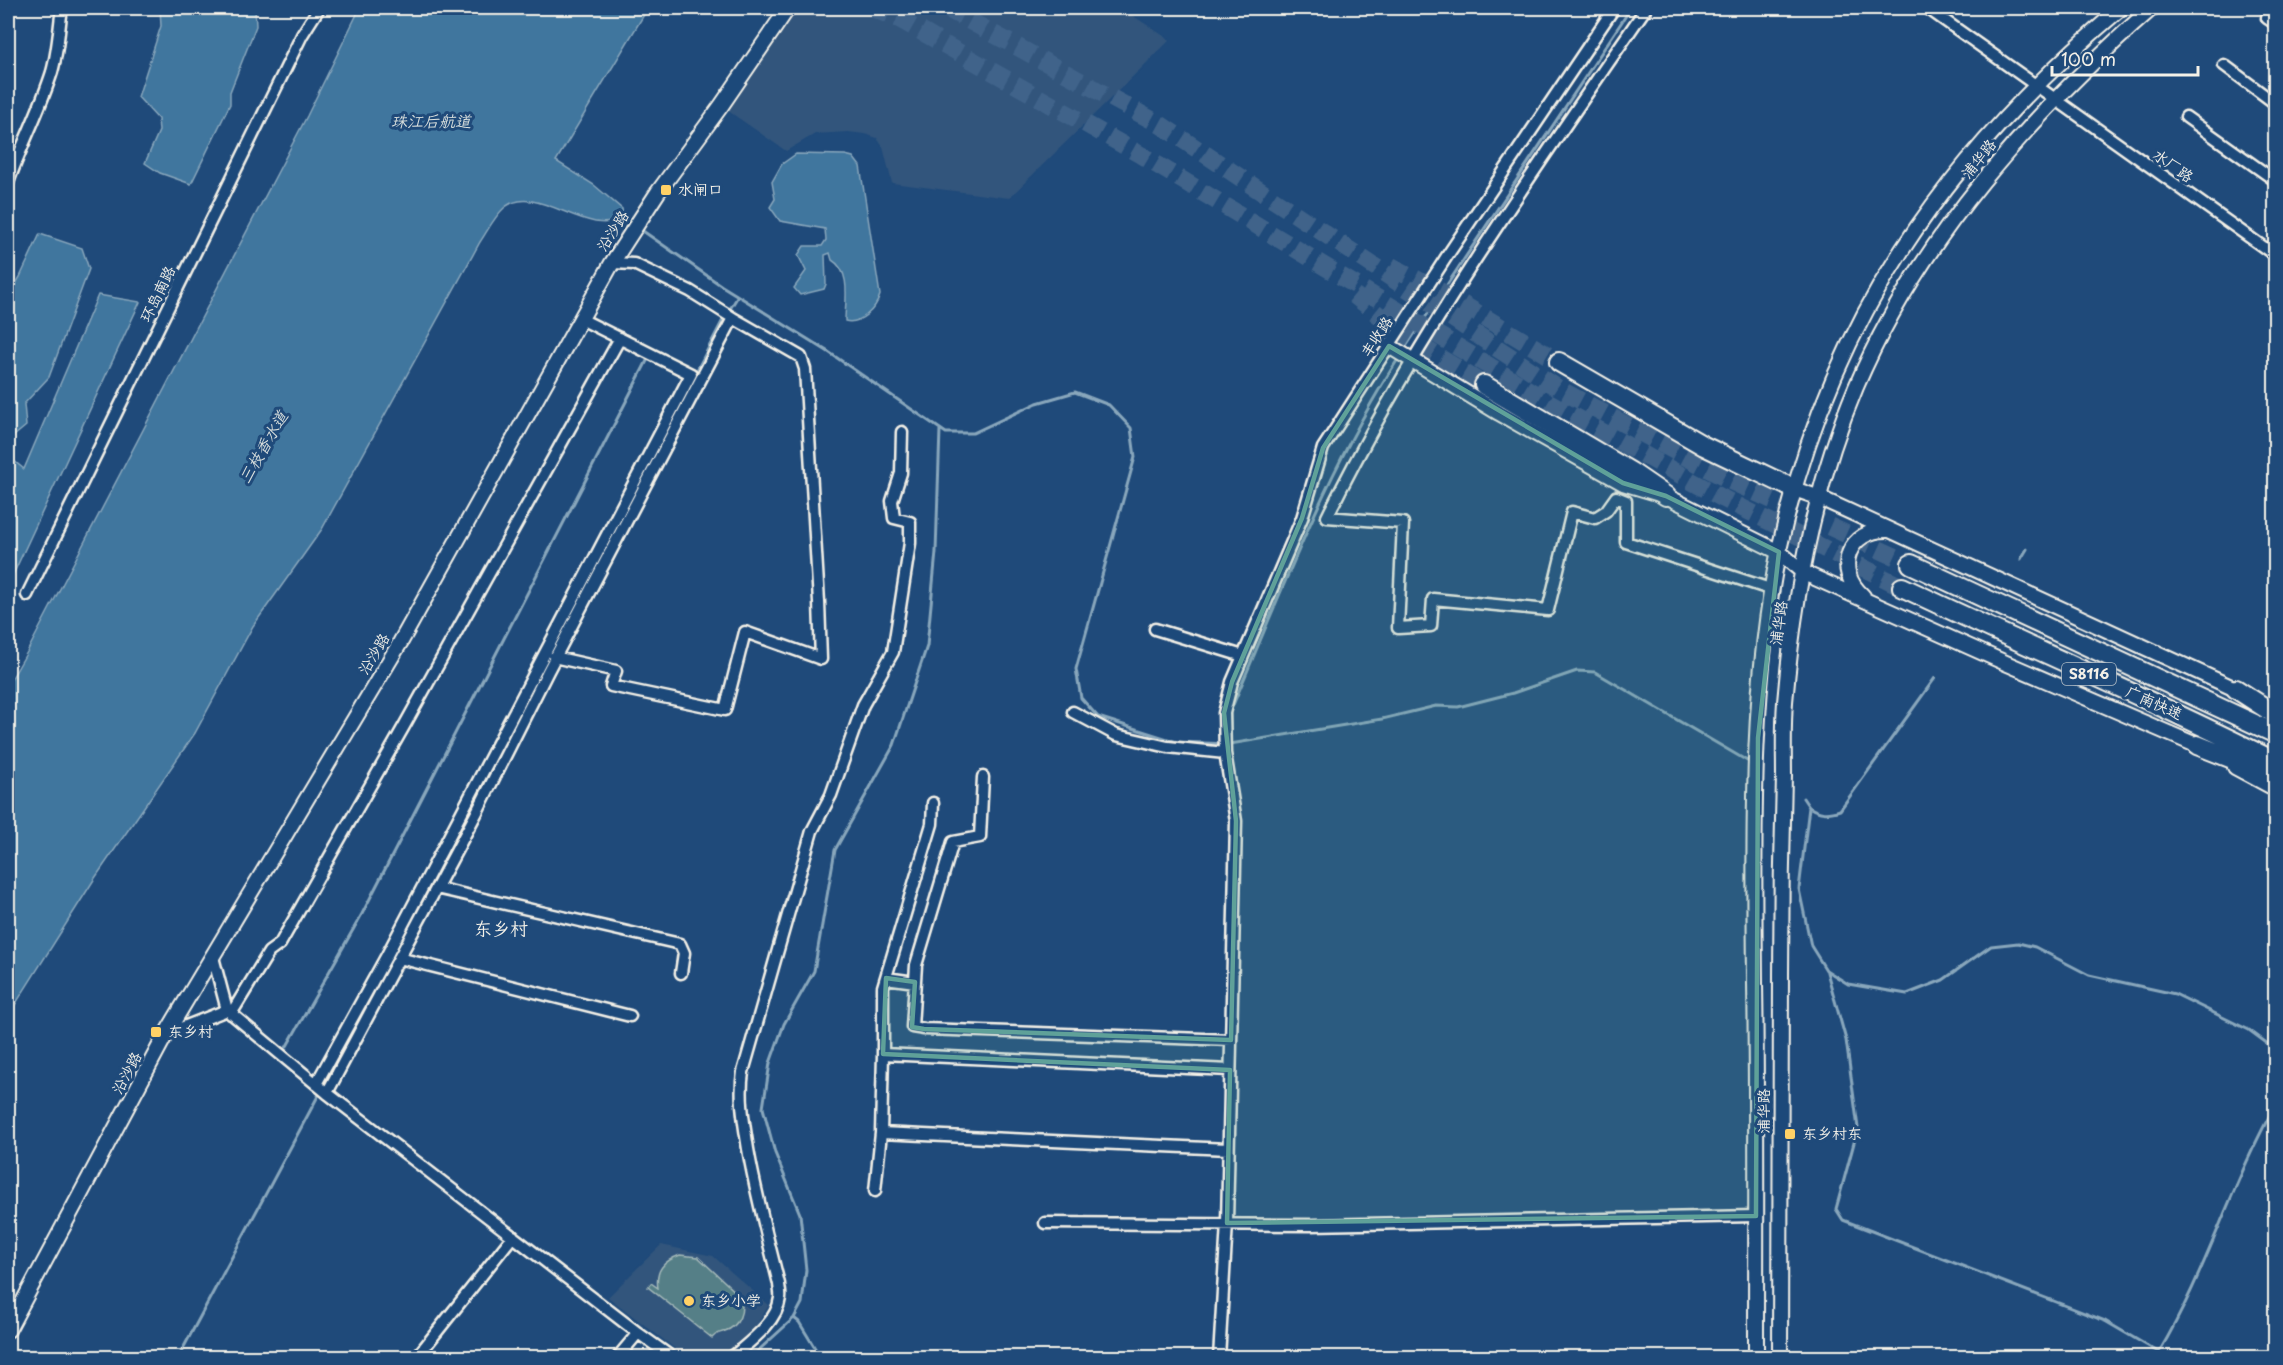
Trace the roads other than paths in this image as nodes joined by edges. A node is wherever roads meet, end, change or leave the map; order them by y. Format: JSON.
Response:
{"nodes":[{"id":1,"x":62,"y":8,"type":"edge"},
{"id":2,"x":319,"y":8,"type":"edge"},
{"id":3,"x":788,"y":8,"type":"edge"},
{"id":4,"x":1614,"y":8,"type":"edge"},
{"id":5,"x":1646,"y":8,"type":"edge"},
{"id":6,"x":1928,"y":8,"type":"edge"},
{"id":7,"x":2121,"y":8,"type":"edge"},
{"id":8,"x":2152,"y":8,"type":"edge"},
{"id":9,"x":2224,"y":66,"type":"dead end"},
{"id":10,"x":2035,"y":85,"type":"junction"},
{"id":11,"x":2054,"y":99,"type":"junction"},
{"id":12,"x":2276,"y":104,"type":"edge"},
{"id":13,"x":2186,"y":117,"type":"dead end"},
{"id":14,"x":2276,"y":181,"type":"edge"},
{"id":15,"x":8,"y":183,"type":"edge"},
{"id":16,"x":2276,"y":256,"type":"edge"},
{"id":17,"x":612,"y":262,"type":"junction"},
{"id":18,"x":733,"y":318,"type":"junction"},
{"id":19,"x":581,"y":319,"type":"junction"},
{"id":20,"x":620,"y":338,"type":"junction"},
{"id":21,"x":1389,"y":346,"type":"junction"},
{"id":22,"x":1559,"y":362,"type":"tunnel mouth"},
{"id":23,"x":1484,"y":385,"type":"tunnel mouth"},
{"id":24,"x":902,"y":432,"type":"dead end"},
{"id":25,"x":1794,"y":489,"type":"junction"},
{"id":26,"x":1666,"y":496,"type":"junction"},
{"id":27,"x":1820,"y":498,"type":"junction"},
{"id":28,"x":1890,"y":530,"type":"junction"},
{"id":29,"x":1779,"y":552,"type":"junction"},
{"id":30,"x":1911,"y":564,"type":"tunnel mouth"},
{"id":31,"x":1804,"y":573,"type":"junction"},
{"id":32,"x":1902,"y":586,"type":"tunnel mouth"},
{"id":33,"x":1773,"y":590,"type":"junction"},
{"id":34,"x":27,"y":595,"type":"dead end"},
{"id":35,"x":1869,"y":601,"type":"junction"},
{"id":36,"x":1155,"y":629,"type":"dead end"},
{"id":37,"x":1243,"y":656,"type":"junction"},
{"id":38,"x":554,"y":657,"type":"junction"},
{"id":39,"x":2236,"y":689,"type":"junction"},
{"id":40,"x":2276,"y":708,"type":"edge"},
{"id":41,"x":1073,"y":712,"type":"dead end"},
{"id":42,"x":2276,"y":715,"type":"edge"},
{"id":43,"x":2276,"y":734,"type":"edge"},
{"id":44,"x":2197,"y":745,"type":"junction"},
{"id":45,"x":1225,"y":753,"type":"junction"},
{"id":46,"x":2276,"y":762,"type":"edge"},
{"id":47,"x":2276,"y":776,"type":"edge"},
{"id":48,"x":983,"y":777,"type":"dead end"},
{"id":49,"x":2276,"y":789,"type":"edge"},
{"id":50,"x":933,"y":803,"type":"dead end"},
{"id":51,"x":436,"y":888,"type":"junction"},
{"id":52,"x":213,"y":957,"type":"junction"},
{"id":53,"x":399,"y":958,"type":"junction"},
{"id":54,"x":681,"y":973,"type":"dead end"},
{"id":55,"x":886,"y":978,"type":"junction"},
{"id":56,"x":915,"y":982,"type":"junction"},
{"id":57,"x":229,"y":1012,"type":"junction"},
{"id":58,"x":630,"y":1016,"type":"dead end"},
{"id":59,"x":166,"y":1034,"type":"junction"},
{"id":60,"x":1231,"y":1040,"type":"junction"},
{"id":61,"x":883,"y":1054,"type":"junction"},
{"id":62,"x":1230,"y":1070,"type":"junction"},
{"id":63,"x":316,"y":1084,"type":"junction"},
{"id":64,"x":327,"y":1093,"type":"junction"},
{"id":65,"x":881,"y":1133,"type":"junction"},
{"id":66,"x":1228,"y":1149,"type":"junction"},
{"id":67,"x":874,"y":1191,"type":"dead end"},
{"id":68,"x":1756,"y":1216,"type":"junction"},
{"id":69,"x":1045,"y":1223,"type":"dead end"},
{"id":70,"x":1227,"y":1223,"type":"junction"},
{"id":71,"x":513,"y":1236,"type":"junction"},
{"id":72,"x":8,"y":1330,"type":"edge"},
{"id":73,"x":638,"y":1333,"type":"junction"},
{"id":74,"x":416,"y":1358,"type":"edge"},
{"id":75,"x":617,"y":1358,"type":"edge"},
{"id":76,"x":673,"y":1358,"type":"edge"},
{"id":77,"x":731,"y":1358,"type":"edge"},
{"id":78,"x":1219,"y":1358,"type":"edge"},
{"id":79,"x":1756,"y":1358,"type":"edge"},
{"id":80,"x":1780,"y":1358,"type":"edge"}],
"edges":[{"from":1,"to":15,"type":"street"},
{"from":2,"to":34,"type":"street","name":"环岛南路"},
{"from":3,"to":17,"type":"main road","name":"沿沙路"},
{"from":4,"to":21,"type":"street","name":"丰收路"},
{"from":5,"to":33,"type":"street"},
{"from":6,"to":10,"type":"street"},
{"from":7,"to":10,"type":"main road","name":"浦华路"},
{"from":8,"to":11,"type":"main road","name":"浦华路"},
{"from":9,"to":12,"type":"street"},
{"from":10,"to":11,"type":"street","name":"水厂路"},
{"from":10,"to":25,"type":"main road","name":"浦华路"},
{"from":11,"to":16,"type":"street","name":"水厂路"},
{"from":11,"to":27,"type":"main road","name":"浦华路"},
{"from":13,"to":14,"type":"street"},
{"from":17,"to":18,"type":"street"},
{"from":17,"to":19,"type":"main road","name":"沿沙路"},
{"from":18,"to":38,"type":"street"},
{"from":18,"to":38,"type":"street"},
{"from":19,"to":20,"type":"street"},
{"from":19,"to":52,"type":"main road","name":"沿沙路"},
{"from":20,"to":57,"type":"street"},
{"from":20,"to":63,"type":"street"},
{"from":21,"to":26,"type":"main road"},
{"from":21,"to":37,"type":"street","name":"丰收路"},
{"from":22,"to":25,"type":"highway"},
{"from":23,"to":26,"type":"highway"},
{"from":24,"to":77,"type":"street"},
{"from":25,"to":27,"type":"main road"},
{"from":25,"to":29,"type":"main road","name":"浦华路"},
{"from":26,"to":29,"type":"main road"},
{"from":27,"to":28,"type":"main road"},
{"from":27,"to":31,"type":"main road","name":"浦华路"},
{"from":28,"to":35,"type":"main road"},
{"from":28,"to":39,"type":"main road"},
{"from":29,"to":31,"type":"main road"},
{"from":29,"to":33,"type":"main road","name":"浦华路"},
{"from":30,"to":43,"type":"highway","name":"广南快速","number":"S8116"},
{"from":31,"to":35,"type":"main road"},
{"from":31,"to":80,"type":"main road","name":"浦华路"},
{"from":32,"to":46,"type":"highway","name":"广南快速","number":"S8116"},
{"from":33,"to":68,"type":"main road","name":"浦华路"},
{"from":35,"to":44,"type":"main road"},
{"from":36,"to":37,"type":"street"},
{"from":37,"to":45,"type":"street","name":"丰收路"},
{"from":38,"to":51,"type":"street"},
{"from":39,"to":40,"type":"main road"},
{"from":39,"to":42,"type":"highway"},
{"from":41,"to":45,"type":"street"},
{"from":44,"to":47,"type":"highway"},
{"from":44,"to":49,"type":"main road"},
{"from":45,"to":60,"type":"street","name":"丰收路"},
{"from":48,"to":56,"type":"street"},
{"from":50,"to":55,"type":"street"},
{"from":51,"to":53,"type":"street"},
{"from":51,"to":54,"type":"street"},
{"from":52,"to":57,"type":"street"},
{"from":52,"to":59,"type":"main road","name":"沿沙路"},
{"from":53,"to":58,"type":"street"},
{"from":53,"to":64,"type":"street"},
{"from":55,"to":56,"type":"street"},
{"from":55,"to":61,"type":"street"},
{"from":56,"to":60,"type":"street"},
{"from":57,"to":59,"type":"street"},
{"from":57,"to":63,"type":"street"},
{"from":59,"to":72,"type":"main road","name":"沿沙路"},
{"from":60,"to":62,"type":"street","name":"丰收路"},
{"from":61,"to":62,"type":"street"},
{"from":61,"to":65,"type":"street"},
{"from":62,"to":66,"type":"street","name":"丰收路"},
{"from":63,"to":64,"type":"street"},
{"from":64,"to":71,"type":"street"},
{"from":65,"to":66,"type":"street"},
{"from":65,"to":67,"type":"street"},
{"from":66,"to":70,"type":"street","name":"丰收路"},
{"from":68,"to":70,"type":"street"},
{"from":68,"to":79,"type":"main road","name":"浦华路"},
{"from":69,"to":70,"type":"street"},
{"from":70,"to":78,"type":"street","name":"丰收路"},
{"from":71,"to":73,"type":"street"},
{"from":71,"to":74,"type":"street"},
{"from":73,"to":75,"type":"street"},
{"from":73,"to":76,"type":"street"}]}
